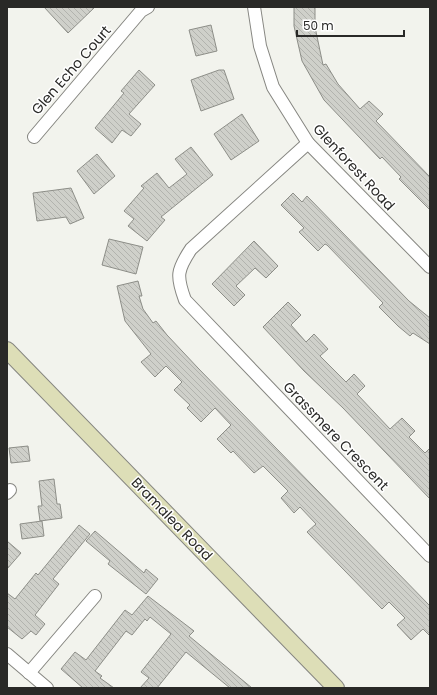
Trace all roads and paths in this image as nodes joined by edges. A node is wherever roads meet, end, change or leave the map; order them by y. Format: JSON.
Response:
{"nodes":[{"id":1,"x":148,"y":7,"type":"edge"},
{"id":2,"x":254,"y":7,"type":"edge"},
{"id":3,"x":34,"y":137,"type":"dead end"},
{"id":4,"x":308,"y":143,"type":"junction"},
{"id":5,"x":430,"y":267,"type":"edge"},
{"id":6,"x":7,"y":350,"type":"edge"},
{"id":7,"x":430,"y":556,"type":"edge"},
{"id":8,"x":95,"y":596,"type":"dead end"},
{"id":9,"x":7,"y":654,"type":"edge"},
{"id":10,"x":29,"y":673,"type":"junction"},
{"id":11,"x":47,"y":688,"type":"edge"},
{"id":12,"x":336,"y":688,"type":"edge"}],
"edges":[{"from":1,"to":3,"type":"street","name":"Glen Echo Court"},
{"from":2,"to":4,"type":"street","name":"Glenforest Road"},
{"from":4,"to":5,"type":"street","name":"Glenforest Road"},
{"from":4,"to":7,"type":"street","name":"Grassmere Crescent"},
{"from":6,"to":12,"type":"main road","name":"Bramalea Road"},
{"from":8,"to":10,"type":"street"},
{"from":9,"to":10,"type":"street"},
{"from":10,"to":11,"type":"street"}]}
